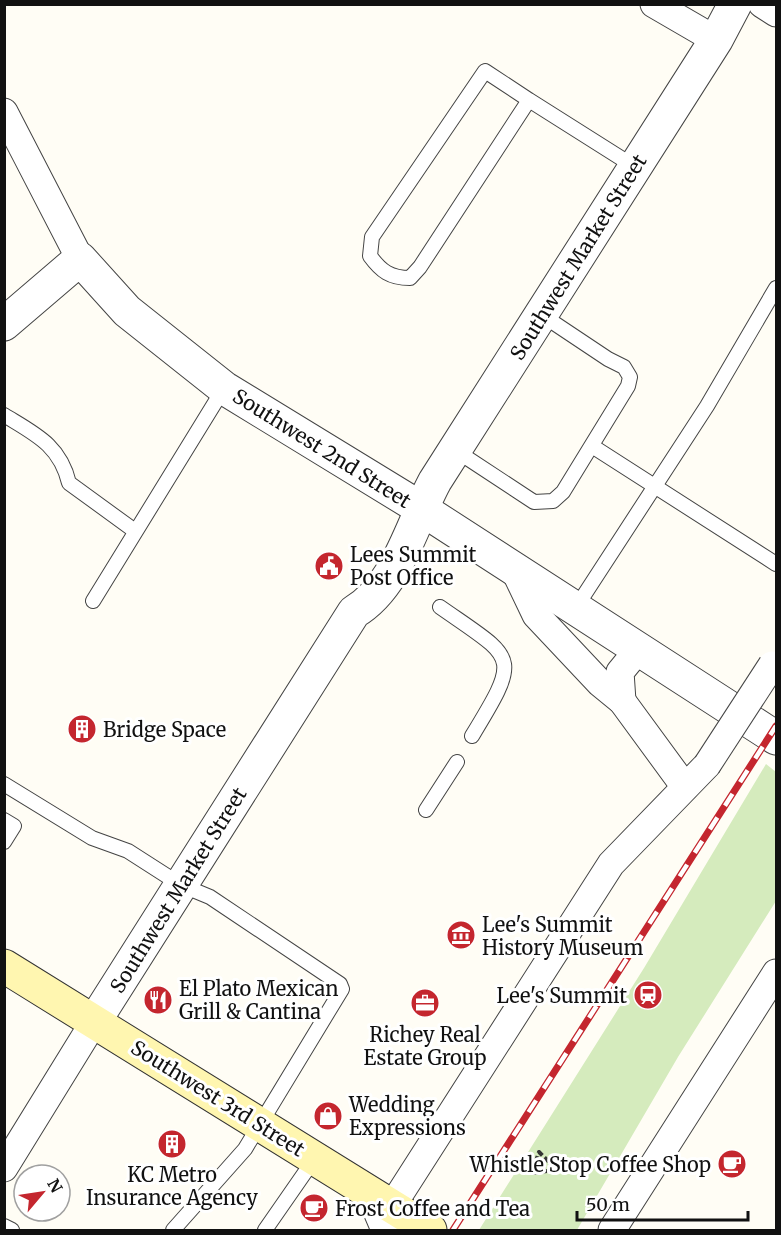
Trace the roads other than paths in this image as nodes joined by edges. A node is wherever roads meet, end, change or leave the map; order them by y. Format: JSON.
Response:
{"nodes":[{"id":1,"x":654,"y":4,"type":"edge"},
{"id":2,"x":735,"y":4,"type":"edge"},
{"id":3,"x":762,"y":4,"type":"edge"},
{"id":4,"x":777,"y":13,"type":"edge"},
{"id":5,"x":716,"y":40,"type":"junction"},
{"id":6,"x":529,"y":100,"type":"junction"},
{"id":7,"x":4,"y":112,"type":"edge"},
{"id":8,"x":635,"y":167,"type":"junction"},
{"id":9,"x":80,"y":259,"type":"junction"},
{"id":10,"x":777,"y":288,"type":"edge"},
{"id":11,"x":542,"y":314,"type":"junction"},
{"id":12,"x":4,"y":324,"type":"edge"},
{"id":13,"x":224,"y":388,"type":"junction"},
{"id":14,"x":4,"y":415,"type":"edge"},
{"id":15,"x":592,"y":446,"type":"junction"},
{"id":16,"x":455,"y":450,"type":"junction"},
{"id":17,"x":655,"y":487,"type":"junction"},
{"id":18,"x":420,"y":508,"type":"junction"},
{"id":19,"x":135,"y":531,"type":"junction"},
{"id":20,"x":777,"y":564,"type":"edge"},
{"id":21,"x":514,"y":569,"type":"junction"},
{"id":22,"x":93,"y":601,"type":"dead end"},
{"id":23,"x":440,"y":607,"type":"dead end"},
{"id":24,"x":575,"y":609,"type":"junction"},
{"id":25,"x":638,"y":650,"type":"junction"},
{"id":26,"x":774,"y":661,"type":"edge"},
{"id":27,"x":622,"y":700,"type":"junction"},
{"id":28,"x":472,"y":736,"type":"dead end"},
{"id":29,"x":777,"y":738,"type":"edge"},
{"id":30,"x":457,"y":762,"type":"dead end"},
{"id":31,"x":4,"y":784,"type":"edge"},
{"id":32,"x":685,"y":787,"type":"junction"},
{"id":33,"x":426,"y":810,"type":"dead end"},
{"id":34,"x":4,"y":820,"type":"edge"},
{"id":35,"x":4,"y":842,"type":"edge"},
{"id":36,"x":181,"y":885,"type":"junction"},
{"id":37,"x":4,"y":966,"type":"edge"},
{"id":38,"x":777,"y":973,"type":"edge"},
{"id":39,"x":94,"y":1022,"type":"junction"},
{"id":40,"x":259,"y":1124,"type":"junction"},
{"id":41,"x":315,"y":1158,"type":"junction"},
{"id":42,"x":4,"y":1168,"type":"edge"},
{"id":43,"x":382,"y":1209,"type":"edge"},
{"id":44,"x":4,"y":1226,"type":"edge"},
{"id":45,"x":12,"y":1230,"type":"edge"},
{"id":46,"x":173,"y":1230,"type":"edge"},
{"id":47,"x":265,"y":1230,"type":"edge"},
{"id":48,"x":430,"y":1230,"type":"edge"},
{"id":49,"x":612,"y":1230,"type":"edge"}],
"edges":[{"from":1,"to":5,"type":"street"},
{"from":2,"to":5,"type":"street","name":"Southwest Market Street"},
{"from":3,"to":4,"type":"street"},
{"from":5,"to":8,"type":"street","name":"Southwest Market Street"},
{"from":6,"to":6,"type":"lane"},
{"from":6,"to":8,"type":"lane"},
{"from":7,"to":9,"type":"street","name":"Southwest 2nd Street"},
{"from":8,"to":11,"type":"street","name":"Southwest Market Street"},
{"from":9,"to":12,"type":"street"},
{"from":9,"to":13,"type":"street","name":"Southwest 2nd Street"},
{"from":10,"to":17,"type":"lane"},
{"from":11,"to":15,"type":"lane"},
{"from":11,"to":16,"type":"street","name":"Southwest Market Street"},
{"from":13,"to":18,"type":"street","name":"Southwest 2nd Street"},
{"from":13,"to":19,"type":"lane"},
{"from":14,"to":19,"type":"lane"},
{"from":15,"to":16,"type":"lane"},
{"from":15,"to":17,"type":"lane"},
{"from":16,"to":18,"type":"street","name":"Southwest Market Street"},
{"from":17,"to":20,"type":"lane"},
{"from":17,"to":24,"type":"lane"},
{"from":18,"to":21,"type":"street","name":"Southwest 2nd Street"},
{"from":18,"to":36,"type":"street","name":"Southwest Market Street"},
{"from":19,"to":22,"type":"lane"},
{"from":21,"to":24,"type":"street","name":"Southwest 2nd Street"},
{"from":21,"to":27,"type":"street"},
{"from":23,"to":28,"type":"lane"},
{"from":24,"to":25,"type":"street","name":"Southwest 2nd Street"},
{"from":25,"to":27,"type":"street"},
{"from":25,"to":29,"type":"street","name":"Southwest 2nd Street"},
{"from":26,"to":32,"type":"street","bridge":true},
{"from":27,"to":32,"type":"street"},
{"from":30,"to":33,"type":"lane"},
{"from":31,"to":36,"type":"lane"},
{"from":32,"to":43,"type":"street"},
{"from":34,"to":35,"type":"lane"},
{"from":36,"to":39,"type":"street","name":"Southwest Market Street"},
{"from":36,"to":40,"type":"lane"},
{"from":37,"to":39,"type":"main road","name":"Southwest 3rd Street"},
{"from":38,"to":49,"type":"street"},
{"from":39,"to":40,"type":"main road","name":"Southwest 3rd Street"},
{"from":39,"to":42,"type":"street","name":"Southwest Market Street"},
{"from":40,"to":41,"type":"main road","name":"Southwest 3rd Street"},
{"from":40,"to":46,"type":"lane"},
{"from":41,"to":43,"type":"main road","name":"Southwest 3rd Street"},
{"from":41,"to":47,"type":"lane"},
{"from":43,"to":48,"type":"main road","name":"Southwest 3rd Street"},
{"from":44,"to":45,"type":"lane"}]}
